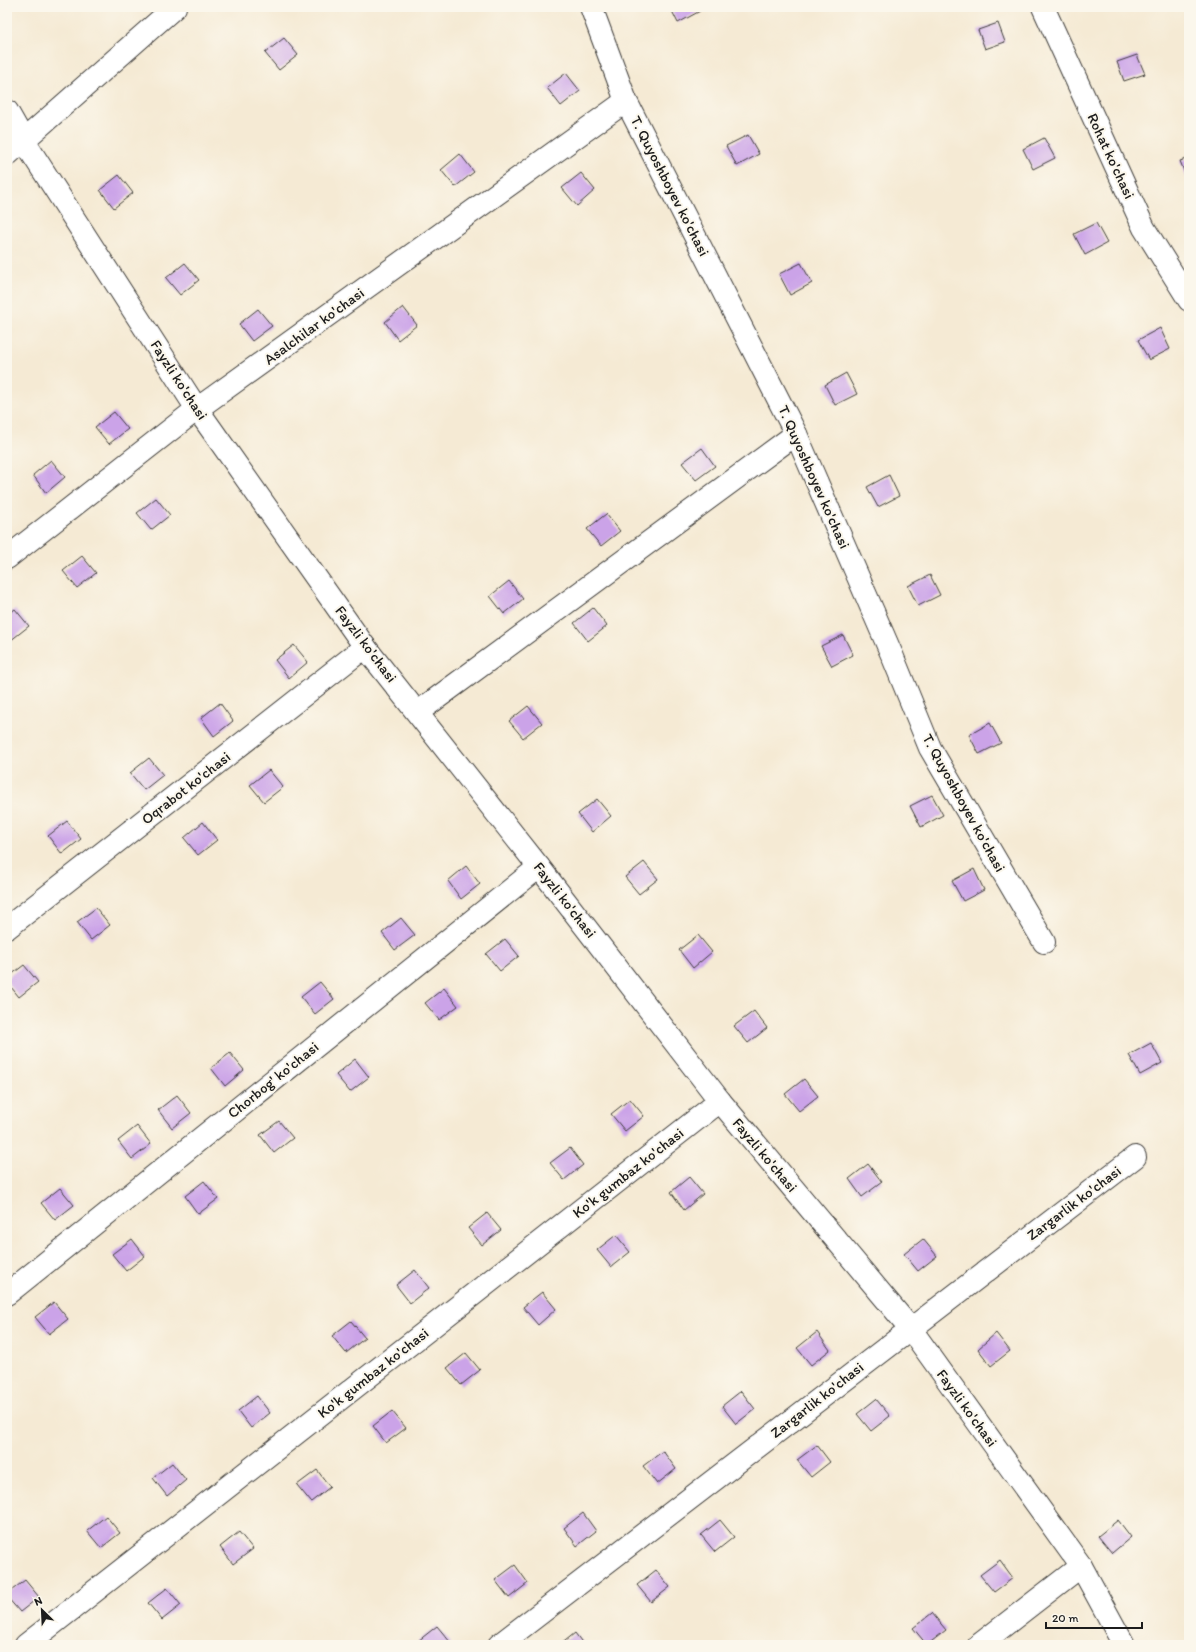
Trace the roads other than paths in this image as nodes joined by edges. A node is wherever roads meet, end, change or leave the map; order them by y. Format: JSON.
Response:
{"nodes":[{"id":1,"x":175,"y":7,"type":"edge"},
{"id":2,"x":591,"y":7,"type":"edge"},
{"id":3,"x":1043,"y":7,"type":"edge"},
{"id":4,"x":626,"y":101,"type":"junction"},
{"id":5,"x":7,"y":111,"type":"edge"},
{"id":6,"x":24,"y":141,"type":"junction"},
{"id":7,"x":7,"y":155,"type":"edge"},
{"id":8,"x":1189,"y":300,"type":"edge"},
{"id":9,"x":197,"y":409,"type":"junction"},
{"id":10,"x":796,"y":434,"type":"junction"},
{"id":11,"x":7,"y":558,"type":"edge"},
{"id":12,"x":365,"y":647,"type":"junction"},
{"id":13,"x":418,"y":712,"type":"junction"},
{"id":14,"x":540,"y":867,"type":"junction"},
{"id":15,"x":7,"y":928,"type":"edge"},
{"id":16,"x":1044,"y":942,"type":"dead end"},
{"id":17,"x":720,"y":1101,"type":"junction"},
{"id":18,"x":1135,"y":1157,"type":"dead end"},
{"id":19,"x":7,"y":1294,"type":"edge"},
{"id":20,"x":910,"y":1328,"type":"junction"},
{"id":21,"x":1081,"y":1566,"type":"junction"},
{"id":22,"x":26,"y":1645,"type":"edge"},
{"id":23,"x":499,"y":1645,"type":"edge"},
{"id":24,"x":979,"y":1645,"type":"edge"},
{"id":25,"x":1124,"y":1645,"type":"edge"}],
"edges":[{"from":1,"to":6,"type":"street"},
{"from":2,"to":4,"type":"street","name":"T. Quyoshboyev ko'chasi"},
{"from":3,"to":8,"type":"street","name":"Rohat ko'chasi"},
{"from":4,"to":9,"type":"street","name":"Asalchilar ko'chasi"},
{"from":4,"to":10,"type":"street","name":"T. Quyoshboyev ko'chasi"},
{"from":5,"to":6,"type":"street","name":"Fayzli ko'chasi"},
{"from":6,"to":7,"type":"street"},
{"from":6,"to":9,"type":"street","name":"Fayzli ko'chasi"},
{"from":9,"to":11,"type":"street","name":"Asalchilar ko'chasi"},
{"from":9,"to":12,"type":"street","name":"Fayzli ko'chasi"},
{"from":10,"to":13,"type":"street"},
{"from":10,"to":16,"type":"street","name":"T. Quyoshboyev ko'chasi"},
{"from":12,"to":13,"type":"street","name":"Fayzli ko'chasi"},
{"from":12,"to":15,"type":"street","name":"Oqrabot ko'chasi"},
{"from":13,"to":14,"type":"street","name":"Fayzli ko'chasi"},
{"from":14,"to":17,"type":"street","name":"Fayzli ko'chasi"},
{"from":14,"to":19,"type":"street","name":"Chorbog' ko'chasi"},
{"from":17,"to":20,"type":"street","name":"Fayzli ko'chasi"},
{"from":17,"to":22,"type":"street","name":"Ko'k gumbaz ko'chasi"},
{"from":18,"to":20,"type":"street","name":"Zargarlik ko'chasi"},
{"from":20,"to":21,"type":"street","name":"Fayzli ko'chasi"},
{"from":20,"to":23,"type":"street","name":"Zargarlik ko'chasi"},
{"from":21,"to":24,"type":"street"},
{"from":21,"to":25,"type":"street","name":"Fayzli ko'chasi"}]}
